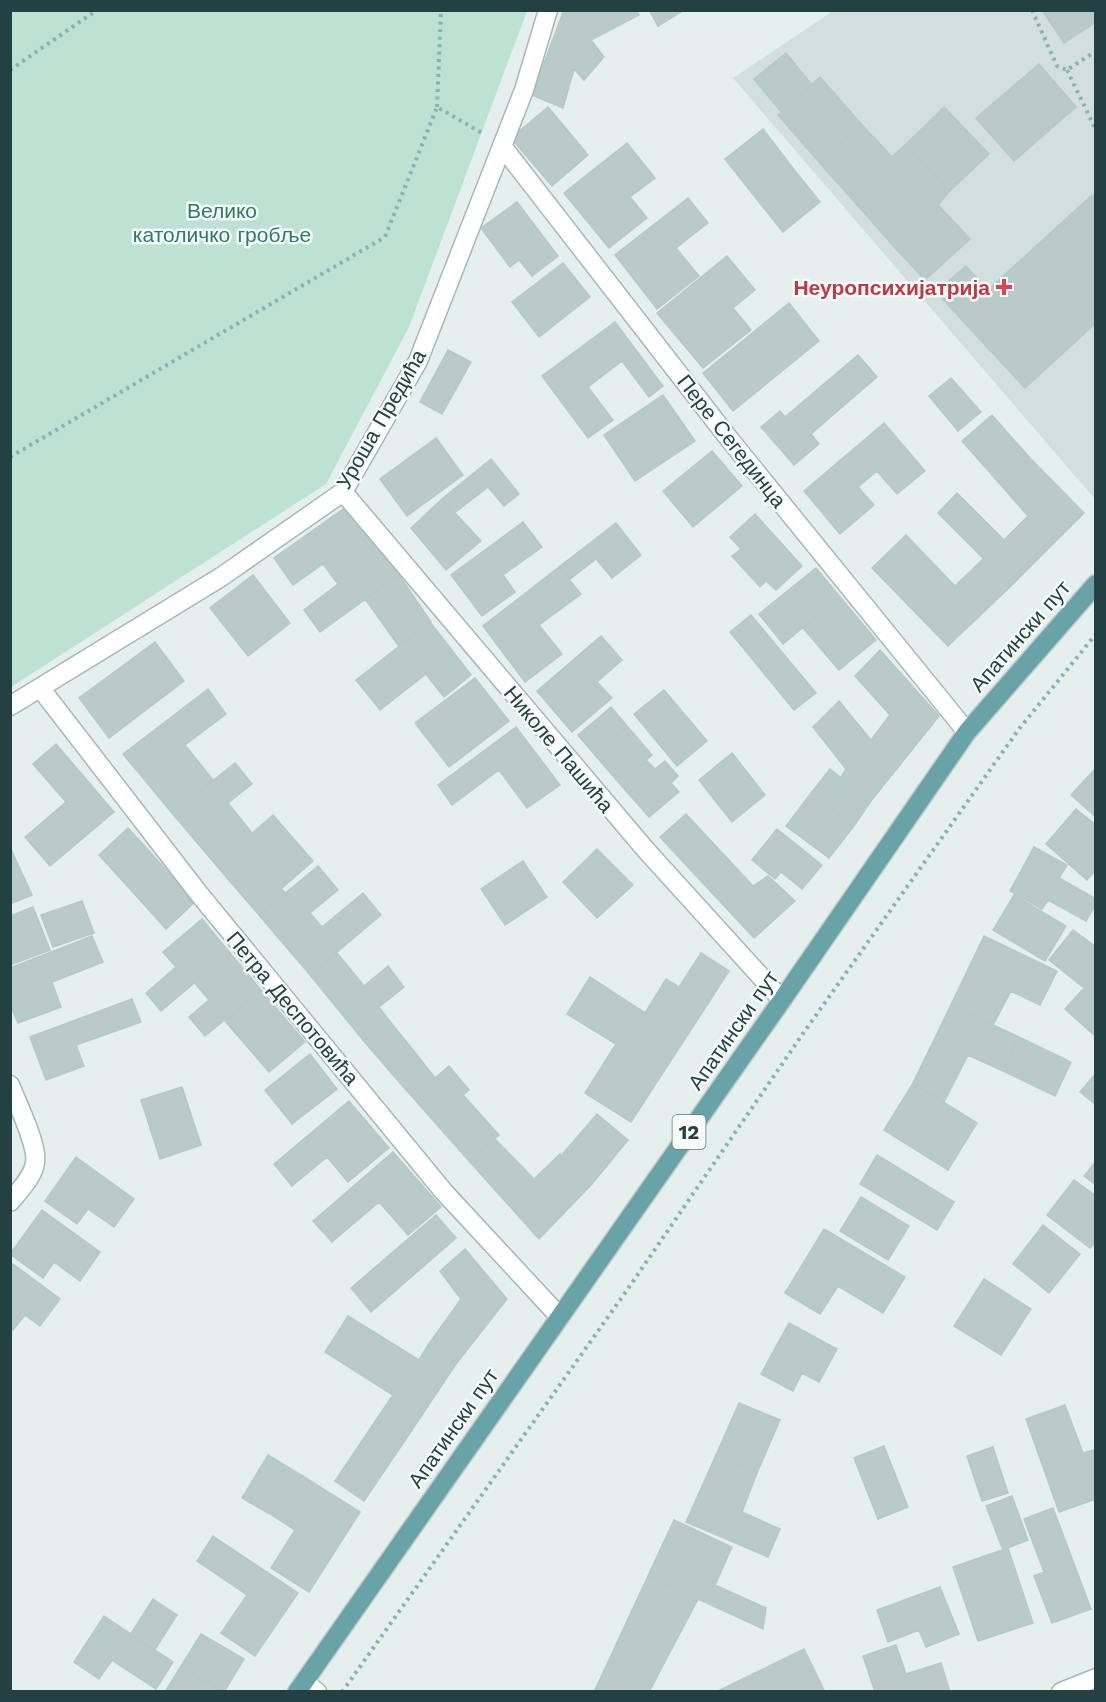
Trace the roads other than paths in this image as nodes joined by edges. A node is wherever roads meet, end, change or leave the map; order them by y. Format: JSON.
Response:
{"nodes":[{"id":1,"x":548,"y":10,"type":"edge"},
{"id":2,"x":502,"y":146,"type":"junction"},
{"id":3,"x":343,"y":492,"type":"junction"},
{"id":4,"x":1095,"y":584,"type":"edge"},
{"id":5,"x":41,"y":689,"type":"junction"},
{"id":6,"x":10,"y":706,"type":"edge"},
{"id":7,"x":967,"y":732,"type":"junction"},
{"id":8,"x":782,"y":999,"type":"junction"},
{"id":9,"x":10,"y":1085,"type":"edge"},
{"id":10,"x":10,"y":1202,"type":"edge"},
{"id":11,"x":559,"y":1316,"type":"junction"},
{"id":12,"x":1095,"y":1678,"type":"edge"},
{"id":13,"x":306,"y":1688,"type":"edge"},
{"id":14,"x":1061,"y":1692,"type":"edge"}],
"edges":[{"from":1,"to":2,"type":"street","name":"Уроша Предића"},
{"from":2,"to":3,"type":"street","name":"Уроша Предића"},
{"from":2,"to":7,"type":"street","name":"Пере Сегединца"},
{"from":3,"to":5,"type":"street","name":"Уроша Предића"},
{"from":3,"to":8,"type":"street","name":"Николе Пашића"},
{"from":4,"to":7,"type":"main road","name":"Апатински пут","number":"12"},
{"from":5,"to":6,"type":"street","name":"Уроша Предића"},
{"from":5,"to":11,"type":"street","name":"Петра Деспотовића"},
{"from":7,"to":8,"type":"main road","name":"Апатински пут","number":"12"},
{"from":8,"to":11,"type":"main road","name":"Апатински пут","number":"12"},
{"from":9,"to":10,"type":"street"},
{"from":11,"to":13,"type":"main road","name":"Апатински пут","number":"12"},
{"from":12,"to":14,"type":"street"}]}
